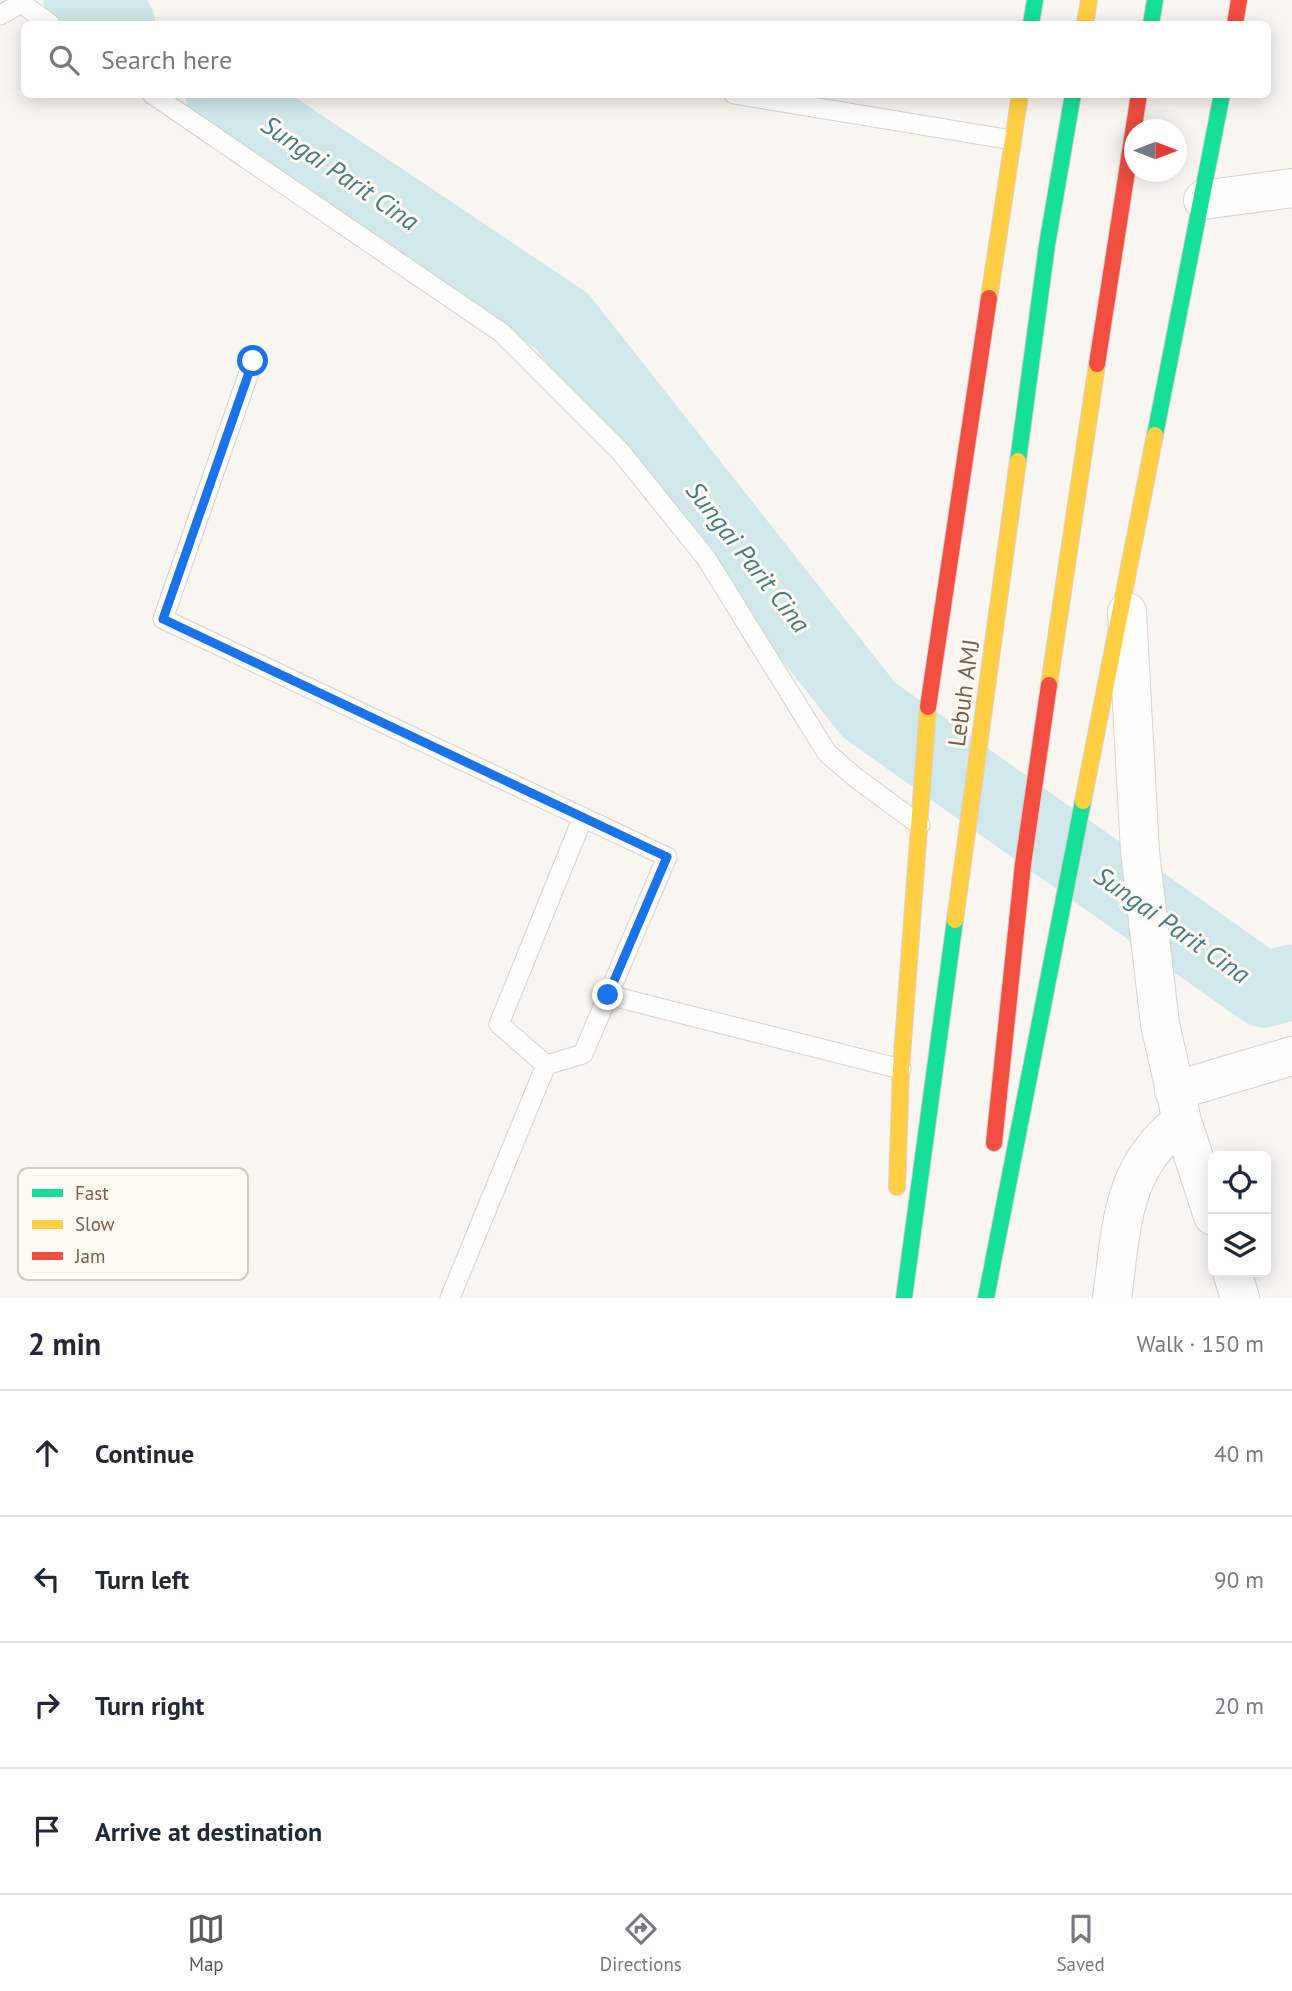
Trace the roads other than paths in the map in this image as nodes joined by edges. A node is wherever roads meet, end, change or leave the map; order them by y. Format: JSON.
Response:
{"nodes":[{"id":1,"x":1035,"y":0,"type":"edge"},
{"id":2,"x":1089,"y":0,"type":"edge"},
{"id":3,"x":1155,"y":0,"type":"edge"},
{"id":4,"x":1239,"y":0,"type":"edge"},
{"id":5,"x":19,"y":2,"type":"edge"},
{"id":6,"x":0,"y":15,"type":"edge"},
{"id":7,"x":46,"y":21,"type":"edge"},
{"id":8,"x":1032,"y":21,"type":"edge"},
{"id":9,"x":1086,"y":21,"type":"edge"},
{"id":10,"x":1152,"y":21,"type":"edge"},
{"id":11,"x":1236,"y":21,"type":"edge"},
{"id":12,"x":158,"y":98,"type":"edge"},
{"id":13,"x":758,"y":98,"type":"edge"},
{"id":14,"x":1019,"y":98,"type":"edge"},
{"id":15,"x":1072,"y":98,"type":"edge"},
{"id":16,"x":1138,"y":98,"type":"edge"},
{"id":17,"x":1221,"y":98,"type":"edge"},
{"id":18,"x":1012,"y":140,"type":"junction"},
{"id":19,"x":1292,"y":188,"type":"edge"},
{"id":20,"x":1203,"y":200,"type":"junction"},
{"id":21,"x":253,"y":361,"type":"dead end"},
{"id":22,"x":1126,"y":593,"type":"junction"},
{"id":23,"x":583,"y":817,"type":"junction"},
{"id":24,"x":920,"y":825,"type":"junction"},
{"id":25,"x":608,"y":995,"type":"junction"},
{"id":26,"x":1292,"y":1056,"type":"edge"},
{"id":27,"x":546,"y":1065,"type":"junction"},
{"id":28,"x":901,"y":1069,"type":"junction"},
{"id":29,"x":1178,"y":1106,"type":"junction"},
{"id":30,"x":992,"y":1163,"type":"dead end"},
{"id":31,"x":988,"y":1203,"type":"dead end"},
{"id":32,"x":897,"y":1204,"type":"dead end"},
{"id":33,"x":1212,"y":1214,"type":"edge"},
{"id":34,"x":895,"y":1244,"type":"dead end"},
{"id":35,"x":1234,"y":1277,"type":"edge"},
{"id":36,"x":450,"y":1298,"type":"edge"},
{"id":37,"x":893,"y":1298,"type":"edge"},
{"id":38,"x":904,"y":1298,"type":"edge"},
{"id":39,"x":978,"y":1298,"type":"edge"},
{"id":40,"x":986,"y":1298,"type":"edge"},
{"id":41,"x":1112,"y":1298,"type":"edge"},
{"id":42,"x":1240,"y":1298,"type":"edge"}],
"edges":[{"from":1,"to":8,"type":"highway"},
{"from":2,"to":9,"type":"highway"},
{"from":3,"to":10,"type":"highway"},
{"from":4,"to":11,"type":"highway"},
{"from":5,"to":6,"type":"lane"},
{"from":5,"to":7,"type":"lane"},
{"from":12,"to":24,"type":"lane"},
{"from":13,"to":18,"type":"lane"},
{"from":14,"to":18,"type":"highway"},
{"from":15,"to":38,"type":"highway","name":"Lebuh AMJ"},
{"from":16,"to":30,"type":"highway"},
{"from":17,"to":20,"type":"highway"},
{"from":18,"to":24,"type":"highway"},
{"from":19,"to":20,"type":"street"},
{"from":20,"to":22,"type":"highway"},
{"from":21,"to":23,"type":"lane"},
{"from":22,"to":29,"type":"street"},
{"from":22,"to":40,"type":"highway"},
{"from":23,"to":25,"type":"lane"},
{"from":23,"to":27,"type":"lane"},
{"from":24,"to":28,"type":"highway"},
{"from":25,"to":27,"type":"lane"},
{"from":25,"to":28,"type":"lane"},
{"from":26,"to":29,"type":"street"},
{"from":27,"to":36,"type":"lane"},
{"from":28,"to":32,"type":"highway"},
{"from":29,"to":33,"type":"street"},
{"from":29,"to":41,"type":"street"},
{"from":31,"to":39,"type":"highway"},
{"from":34,"to":37,"type":"highway"},
{"from":35,"to":42,"type":"street"}]}
